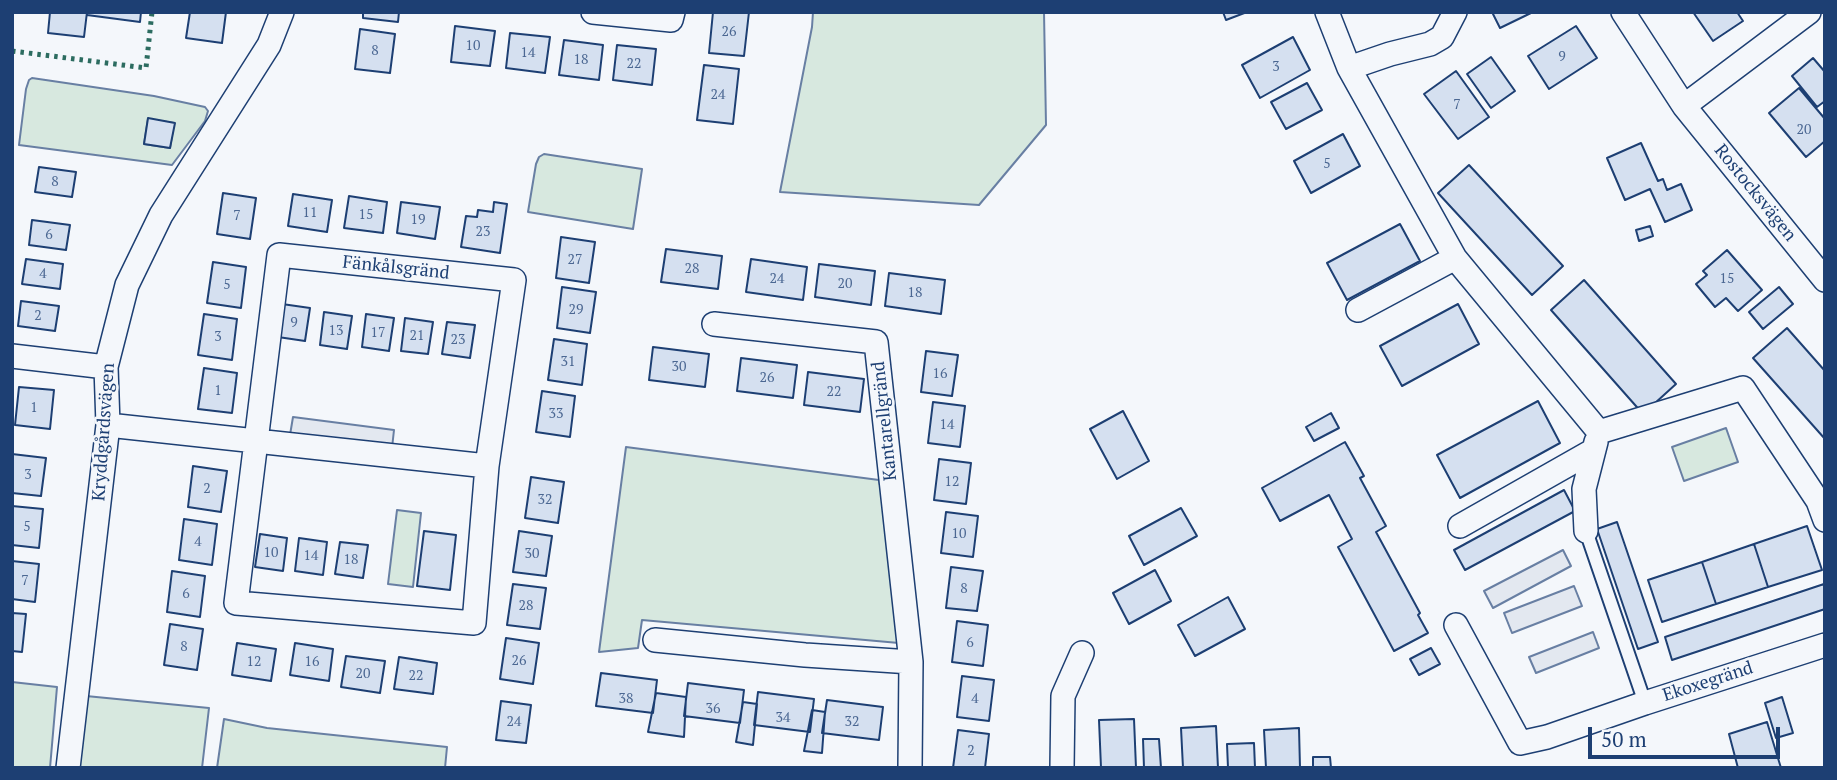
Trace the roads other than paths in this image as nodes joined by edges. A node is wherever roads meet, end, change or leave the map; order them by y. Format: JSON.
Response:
{"nodes":[{"id":1,"x":282,"y":12,"type":"edge"},
{"id":2,"x":593,"y":12,"type":"edge"},
{"id":3,"x":673,"y":12,"type":"edge"},
{"id":4,"x":1328,"y":12,"type":"edge"},
{"id":5,"x":1455,"y":12,"type":"edge"},
{"id":6,"x":1623,"y":12,"type":"edge"},
{"id":7,"x":1809,"y":12,"type":"edge"},
{"id":8,"x":1349,"y":68,"type":"junction"},
{"id":9,"x":1684,"y":106,"type":"junction"},
{"id":10,"x":1455,"y":258,"type":"junction"},
{"id":11,"x":1825,"y":280,"type":"edge"},
{"id":12,"x":1359,"y":310,"type":"dead end"},
{"id":13,"x":714,"y":324,"type":"dead end"},
{"id":14,"x":12,"y":356,"type":"edge"},
{"id":15,"x":106,"y":367,"type":"junction"},
{"id":16,"x":108,"y":425,"type":"junction"},
{"id":17,"x":1597,"y":441,"type":"junction"},
{"id":18,"x":255,"y":442,"type":"junction"},
{"id":19,"x":487,"y":466,"type":"junction"},
{"id":20,"x":1825,"y":520,"type":"edge"},
{"id":21,"x":1460,"y":526,"type":"dead end"},
{"id":22,"x":1586,"y":531,"type":"joint"},
{"id":23,"x":1456,"y":625,"type":"dead end"},
{"id":24,"x":655,"y":640,"type":"dead end"},
{"id":25,"x":1825,"y":645,"type":"edge"},
{"id":26,"x":1082,"y":653,"type":"dead end"},
{"id":27,"x":911,"y":662,"type":"junction"},
{"id":28,"x":1644,"y":703,"type":"junction"},
{"id":29,"x":68,"y":768,"type":"edge"},
{"id":30,"x":910,"y":768,"type":"edge"},
{"id":31,"x":1062,"y":768,"type":"edge"}],
"edges":[{"from":1,"to":15,"type":"street","name":"Kryddgårdsvägen"},
{"from":2,"to":3,"type":"street"},
{"from":4,"to":8,"type":"street"},
{"from":5,"to":8,"type":"street"},
{"from":6,"to":9,"type":"street","name":"Rostocksvägen"},
{"from":7,"to":9,"type":"street"},
{"from":8,"to":10,"type":"street"},
{"from":9,"to":11,"type":"street","name":"Rostocksvägen"},
{"from":10,"to":12,"type":"street"},
{"from":10,"to":17,"type":"street"},
{"from":13,"to":27,"type":"street","name":"Kantarellgränd"},
{"from":14,"to":15,"type":"street"},
{"from":15,"to":16,"type":"street","name":"Kryddgårdsvägen"},
{"from":16,"to":18,"type":"street"},
{"from":16,"to":29,"type":"street","name":"Kryddgårdsvägen"},
{"from":17,"to":20,"type":"street"},
{"from":17,"to":21,"type":"street"},
{"from":17,"to":22,"type":"street"},
{"from":18,"to":19,"type":"street"},
{"from":18,"to":19,"type":"street","name":"Fänkålsgränd"},
{"from":18,"to":19,"type":"street","name":"Fänkålsgränd"},
{"from":22,"to":28,"type":"lane"},
{"from":23,"to":28,"type":"street","name":"Ekoxegränd"},
{"from":24,"to":27,"type":"street"},
{"from":25,"to":28,"type":"street","name":"Ekoxegränd"},
{"from":26,"to":31,"type":"street"},
{"from":27,"to":30,"type":"street","name":"Kantarellgränd"}]}
